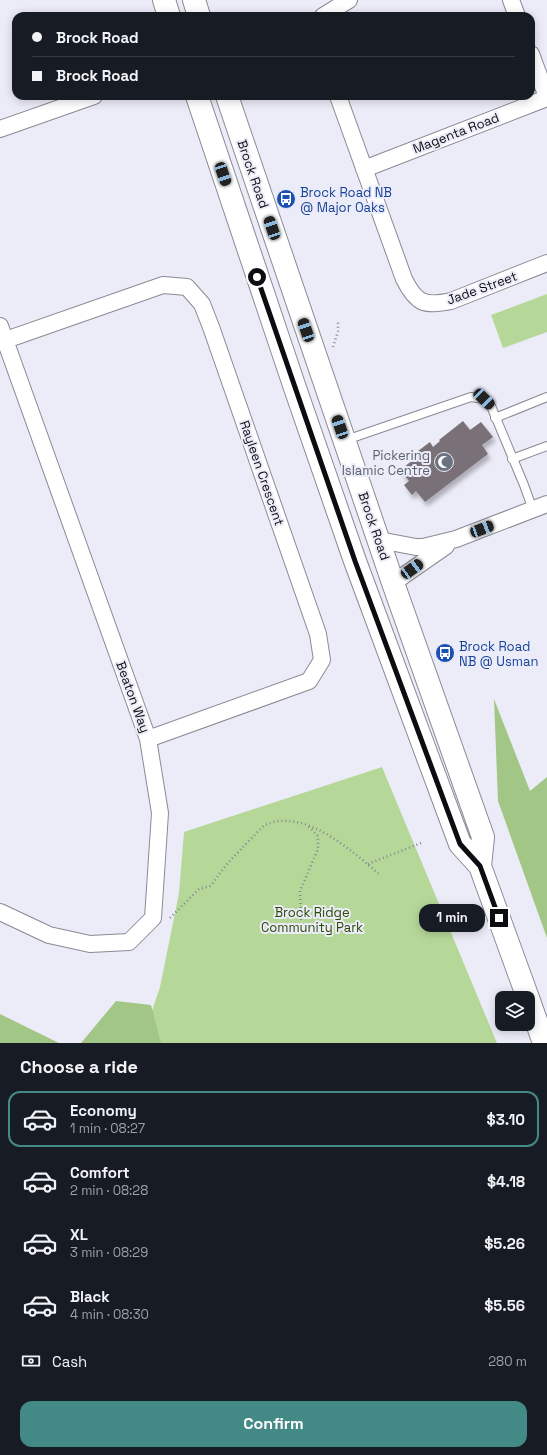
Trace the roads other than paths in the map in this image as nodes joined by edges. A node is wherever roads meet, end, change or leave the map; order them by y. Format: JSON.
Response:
{"nodes":[{"id":1,"x":164,"y":0,"type":"edge"},
{"id":2,"x":194,"y":0,"type":"edge"},
{"id":3,"x":349,"y":0,"type":"edge"},
{"id":4,"x":511,"y":0,"type":"edge"},
{"id":5,"x":168,"y":12,"type":"edge"},
{"id":6,"x":198,"y":12,"type":"edge"},
{"id":7,"x":330,"y":12,"type":"edge"},
{"id":8,"x":516,"y":12,"type":"edge"},
{"id":9,"x":535,"y":65,"type":"edge"},
{"id":10,"x":547,"y":98,"type":"edge"},
{"id":11,"x":83,"y":100,"type":"edge"},
{"id":12,"x":198,"y":100,"type":"edge"},
{"id":13,"x":228,"y":100,"type":"edge"},
{"id":14,"x":339,"y":100,"type":"edge"},
{"id":15,"x":0,"y":129,"type":"edge"},
{"id":16,"x":364,"y":168,"type":"junction"},
{"id":17,"x":547,"y":264,"type":"edge"},
{"id":18,"x":2,"y":336,"type":"edge"},
{"id":19,"x":547,"y":397,"type":"edge"},
{"id":20,"x":496,"y":418,"type":"junction"},
{"id":21,"x":345,"y":440,"type":"junction"},
{"id":22,"x":547,"y":446,"type":"edge"},
{"id":23,"x":512,"y":460,"type":"junction"},
{"id":24,"x":540,"y":507,"type":"edge"},
{"id":25,"x":456,"y":539,"type":"junction"},
{"id":26,"x":379,"y":540,"type":"junction"},
{"id":27,"x":355,"y":561,"type":"junction"},
{"id":28,"x":393,"y":583,"type":"junction"},
{"id":29,"x":148,"y":739,"type":"junction"},
{"id":30,"x":480,"y":866,"type":"junction"},
{"id":31,"x":0,"y":912,"type":"edge"},
{"id":32,"x":525,"y":991,"type":"edge"},
{"id":33,"x":535,"y":1018,"type":"edge"},
{"id":34,"x":544,"y":1043,"type":"edge"}],
"edges":[{"from":1,"to":5,"type":"main road"},
{"from":2,"to":6,"type":"main road"},
{"from":3,"to":7,"type":"street"},
{"from":4,"to":8,"type":"street"},
{"from":9,"to":10,"type":"street"},
{"from":10,"to":16,"type":"street","name":"Magenta Road"},
{"from":11,"to":15,"type":"street"},
{"from":12,"to":27,"type":"main road","name":"Brock Road"},
{"from":13,"to":21,"type":"main road","name":"Brock Road"},
{"from":14,"to":16,"type":"street"},
{"from":16,"to":17,"type":"street","name":"Jade Street"},
{"from":18,"to":29,"type":"street","name":"Beaton Way"},
{"from":18,"to":29,"type":"street","name":"Rayleen Crescent"},
{"from":19,"to":20,"type":"lane"},
{"from":20,"to":21,"type":"lane"},
{"from":20,"to":23,"type":"lane"},
{"from":21,"to":26,"type":"main road","name":"Brock Road"},
{"from":22,"to":23,"type":"lane"},
{"from":23,"to":24,"type":"lane"},
{"from":24,"to":25,"type":"street"},
{"from":25,"to":26,"type":"street"},
{"from":25,"to":28,"type":"street"},
{"from":26,"to":28,"type":"main road","name":"Brock Road"},
{"from":27,"to":28,"type":"main road"},
{"from":27,"to":30,"type":"main road","name":"Brock Road"},
{"from":28,"to":30,"type":"main road","name":"Brock Road"},
{"from":29,"to":31,"type":"street","name":"Beaton Way"},
{"from":30,"to":32,"type":"main road","name":"Brock Road"},
{"from":33,"to":34,"type":"main road","name":"Brock Road"}]}
